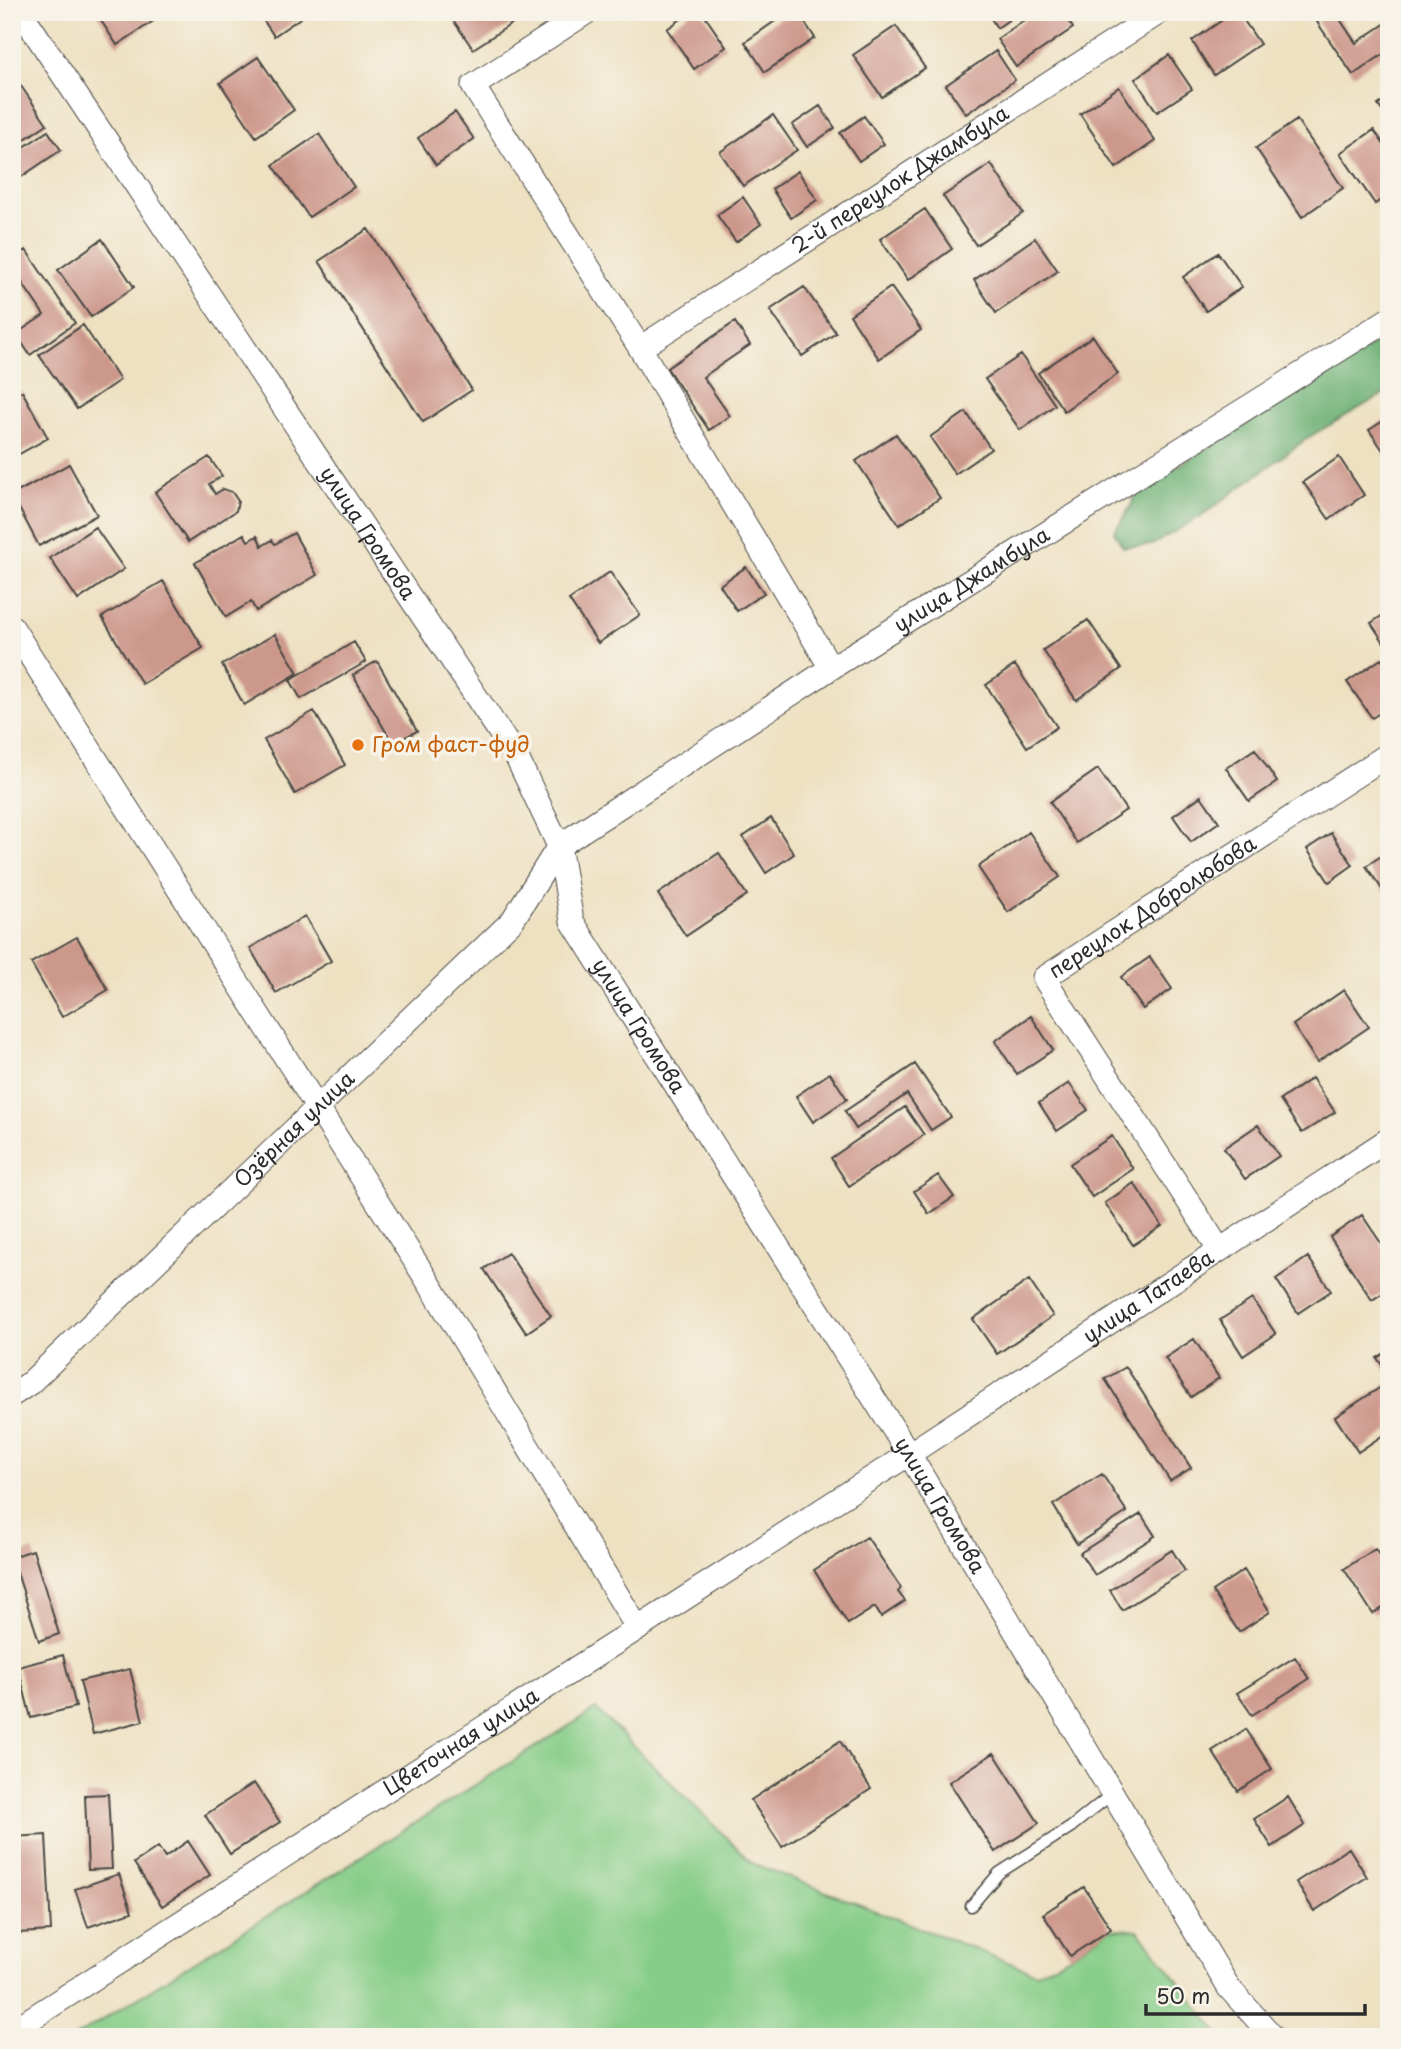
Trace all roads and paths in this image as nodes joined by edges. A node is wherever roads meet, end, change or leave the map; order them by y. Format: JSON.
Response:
{"nodes":[{"id":1,"x":21,"y":12,"type":"edge"},
{"id":2,"x":587,"y":12,"type":"edge"},
{"id":3,"x":1160,"y":12,"type":"edge"},
{"id":4,"x":1389,"y":319,"type":"edge"},
{"id":5,"x":640,"y":348,"type":"junction"},
{"id":6,"x":12,"y":627,"type":"edge"},
{"id":7,"x":831,"y":668,"type":"junction"},
{"id":8,"x":1389,"y":754,"type":"edge"},
{"id":9,"x":559,"y":846,"type":"junction"},
{"id":10,"x":318,"y":1107,"type":"junction"},
{"id":11,"x":1389,"y":1139,"type":"edge"},
{"id":12,"x":1219,"y":1249,"type":"junction"},
{"id":13,"x":21,"y":1389,"type":"edge"},
{"id":14,"x":12,"y":1409,"type":"edge"},
{"id":15,"x":909,"y":1454,"type":"junction"},
{"id":16,"x":638,"y":1629,"type":"junction"},
{"id":17,"x":1113,"y":1793,"type":"junction"},
{"id":18,"x":971,"y":1906,"type":"dead end"},
{"id":19,"x":12,"y":2031,"type":"edge"},
{"id":20,"x":1273,"y":2037,"type":"edge"}],
"edges":[{"from":1,"to":9,"type":"street","name":"улица Громова"},
{"from":2,"to":5,"type":"street"},
{"from":3,"to":5,"type":"street","name":"2-й переулок Джамбула"},
{"from":4,"to":7,"type":"street","name":"улица Джамбула"},
{"from":5,"to":7,"type":"street"},
{"from":6,"to":10,"type":"street"},
{"from":7,"to":9,"type":"street","name":"улица Джамбула"},
{"from":8,"to":12,"type":"street","name":"переулок Добролюбова"},
{"from":9,"to":10,"type":"street","name":"Озёрная улица"},
{"from":9,"to":15,"type":"street","name":"улица Громова"},
{"from":10,"to":13,"type":"street","name":"Озёрная улица"},
{"from":10,"to":16,"type":"street"},
{"from":11,"to":12,"type":"street","name":"улица Татаева"},
{"from":12,"to":15,"type":"street","name":"улица Татаева"},
{"from":13,"to":14,"type":"lane"},
{"from":15,"to":16,"type":"street","name":"Цветочная улица"},
{"from":15,"to":17,"type":"street","name":"улица Громова"},
{"from":16,"to":19,"type":"street","name":"Цветочная улица"},
{"from":17,"to":18,"type":"lane"},
{"from":17,"to":20,"type":"street","name":"улица Громова"}]}
